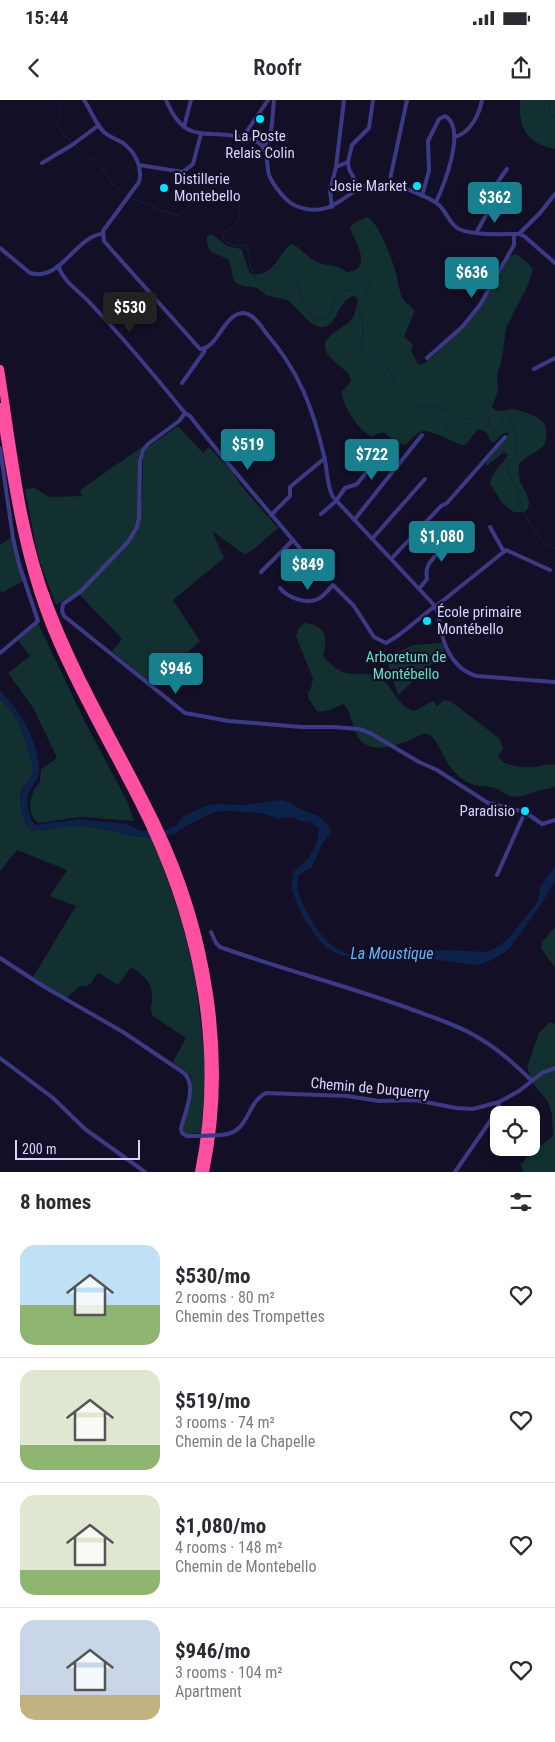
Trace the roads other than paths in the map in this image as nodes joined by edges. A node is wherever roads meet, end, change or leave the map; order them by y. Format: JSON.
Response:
{"nodes":[{"id":1,"x":84,"y":100,"type":"edge"},
{"id":2,"x":166,"y":100,"type":"edge"},
{"id":3,"x":191,"y":100,"type":"edge"},
{"id":4,"x":268,"y":100,"type":"edge"},
{"id":5,"x":274,"y":100,"type":"edge"},
{"id":6,"x":344,"y":100,"type":"edge"},
{"id":7,"x":374,"y":100,"type":"edge"},
{"id":8,"x":407,"y":100,"type":"edge"},
{"id":9,"x":482,"y":100,"type":"edge"},
{"id":10,"x":99,"y":125,"type":"junction"},
{"id":11,"x":184,"y":127,"type":"junction"},
{"id":12,"x":201,"y":134,"type":"junction"},
{"id":13,"x":455,"y":137,"type":"junction"},
{"id":14,"x":243,"y":138,"type":"junction"},
{"id":15,"x":263,"y":147,"type":"junction"},
{"id":16,"x":348,"y":162,"type":"junction"},
{"id":17,"x":42,"y":163,"type":"dead end"},
{"id":18,"x":139,"y":165,"type":"junction"},
{"id":19,"x":336,"y":167,"type":"junction"},
{"id":20,"x":507,"y":169,"type":"dead end"},
{"id":21,"x":389,"y":184,"type":"junction"},
{"id":22,"x":359,"y":188,"type":"junction"},
{"id":23,"x":555,"y":194,"type":"edge"},
{"id":24,"x":422,"y":196,"type":"junction"},
{"id":25,"x":436,"y":202,"type":"junction"},
{"id":26,"x":332,"y":207,"type":"junction"},
{"id":27,"x":476,"y":232,"type":"junction"},
{"id":28,"x":102,"y":234,"type":"junction"},
{"id":29,"x":517,"y":234,"type":"junction"},
{"id":30,"x":0,"y":248,"type":"edge"},
{"id":31,"x":555,"y":264,"type":"edge"},
{"id":32,"x":58,"y":266,"type":"junction"},
{"id":33,"x":205,"y":348,"type":"junction"},
{"id":34,"x":427,"y":358,"type":"dead end"},
{"id":35,"x":555,"y":358,"type":"edge"},
{"id":36,"x":0,"y":369,"type":"edge"},
{"id":37,"x":534,"y":369,"type":"dead end"},
{"id":38,"x":182,"y":383,"type":"dead end"},
{"id":39,"x":0,"y":408,"type":"edge"},
{"id":40,"x":185,"y":413,"type":"junction"},
{"id":41,"x":422,"y":435,"type":"dead end"},
{"id":42,"x":505,"y":437,"type":"dead end"},
{"id":43,"x":390,"y":443,"type":"dead end"},
{"id":44,"x":0,"y":448,"type":"edge"},
{"id":45,"x":325,"y":458,"type":"junction"},
{"id":46,"x":425,"y":479,"type":"dead end"},
{"id":47,"x":336,"y":501,"type":"junction"},
{"id":48,"x":271,"y":514,"type":"junction"},
{"id":49,"x":321,"y":514,"type":"dead end"},
{"id":50,"x":354,"y":519,"type":"junction"},
{"id":51,"x":490,"y":527,"type":"dead end"},
{"id":52,"x":442,"y":530,"type":"dead end"},
{"id":53,"x":372,"y":539,"type":"junction"},
{"id":54,"x":293,"y":540,"type":"junction"},
{"id":55,"x":302,"y":552,"type":"dead end"},
{"id":56,"x":504,"y":552,"type":"junction"},
{"id":57,"x":392,"y":558,"type":"junction"},
{"id":58,"x":550,"y":570,"type":"dead end"},
{"id":59,"x":261,"y":572,"type":"dead end"},
{"id":60,"x":280,"y":588,"type":"dead end"},
{"id":61,"x":419,"y":589,"type":"junction"},
{"id":62,"x":435,"y":607,"type":"junction"},
{"id":63,"x":0,"y":653,"type":"edge"},
{"id":64,"x":555,"y":682,"type":"edge"},
{"id":65,"x":525,"y":812,"type":"junction"},
{"id":66,"x":555,"y":820,"type":"edge"},
{"id":67,"x":153,"y":825,"type":"junction"},
{"id":68,"x":160,"y":840,"type":"junction"},
{"id":69,"x":497,"y":875,"type":"dead end"},
{"id":70,"x":211,"y":932,"type":"dead end"},
{"id":71,"x":0,"y":958,"type":"edge"},
{"id":72,"x":0,"y":1058,"type":"edge"},
{"id":73,"x":555,"y":1068,"type":"edge"},
{"id":74,"x":532,"y":1081,"type":"junction"},
{"id":75,"x":499,"y":1102,"type":"junction"},
{"id":76,"x":145,"y":1172,"type":"edge"},
{"id":77,"x":199,"y":1172,"type":"edge"},
{"id":78,"x":205,"y":1172,"type":"edge"},
{"id":79,"x":455,"y":1172,"type":"edge"}],
"edges":[{"from":1,"to":10,"type":"street"},
{"from":2,"to":11,"type":"street"},
{"from":3,"to":11,"type":"street"},
{"from":4,"to":14,"type":"street"},
{"from":5,"to":15,"type":"street"},
{"from":6,"to":19,"type":"street"},
{"from":7,"to":16,"type":"street"},
{"from":8,"to":21,"type":"street"},
{"from":9,"to":13,"type":"street"},
{"from":10,"to":17,"type":"street"},
{"from":10,"to":18,"type":"street"},
{"from":11,"to":12,"type":"street"},
{"from":12,"to":14,"type":"street"},
{"from":12,"to":18,"type":"street"},
{"from":13,"to":24,"type":"street"},
{"from":13,"to":25,"type":"street"},
{"from":14,"to":15,"type":"street"},
{"from":15,"to":26,"type":"street"},
{"from":16,"to":19,"type":"street"},
{"from":16,"to":22,"type":"street"},
{"from":18,"to":28,"type":"street"},
{"from":19,"to":26,"type":"street"},
{"from":20,"to":27,"type":"street"},
{"from":21,"to":22,"type":"street"},
{"from":21,"to":24,"type":"street"},
{"from":22,"to":26,"type":"street"},
{"from":23,"to":29,"type":"street"},
{"from":24,"to":25,"type":"street"},
{"from":25,"to":27,"type":"street"},
{"from":27,"to":29,"type":"street"},
{"from":28,"to":32,"type":"street"},
{"from":28,"to":33,"type":"street"},
{"from":29,"to":31,"type":"street"},
{"from":29,"to":34,"type":"street"},
{"from":30,"to":32,"type":"street"},
{"from":32,"to":40,"type":"street"},
{"from":33,"to":38,"type":"street"},
{"from":33,"to":45,"type":"street"},
{"from":35,"to":37,"type":"street"},
{"from":36,"to":67,"type":"highway"},
{"from":39,"to":67,"type":"highway"},
{"from":40,"to":48,"type":"street"},
{"from":40,"to":65,"type":"street"},
{"from":41,"to":50,"type":"street"},
{"from":42,"to":57,"type":"street"},
{"from":43,"to":47,"type":"street"},
{"from":44,"to":63,"type":"street"},
{"from":45,"to":47,"type":"street"},
{"from":45,"to":48,"type":"street"},
{"from":46,"to":53,"type":"street"},
{"from":47,"to":49,"type":"street"},
{"from":47,"to":50,"type":"street"},
{"from":48,"to":54,"type":"street"},
{"from":50,"to":53,"type":"street"},
{"from":51,"to":56,"type":"street"},
{"from":52,"to":61,"type":"street"},
{"from":53,"to":57,"type":"street"},
{"from":54,"to":55,"type":"street"},
{"from":54,"to":59,"type":"street"},
{"from":56,"to":58,"type":"street"},
{"from":56,"to":62,"type":"street"},
{"from":57,"to":61,"type":"street"},
{"from":60,"to":62,"type":"street"},
{"from":61,"to":62,"type":"street"},
{"from":62,"to":64,"type":"street"},
{"from":65,"to":66,"type":"street"},
{"from":65,"to":69,"type":"street"},
{"from":67,"to":68,"type":"highway"},
{"from":68,"to":77,"type":"highway"},
{"from":68,"to":78,"type":"highway"},
{"from":70,"to":74,"type":"street"},
{"from":71,"to":75,"type":"street","name":"Chemin de Duquerry","bridge":true},
{"from":72,"to":76,"type":"street"},
{"from":73,"to":74,"type":"street","name":"Chemin de Duquerry"},
{"from":74,"to":75,"type":"street","name":"Chemin de Duquerry"},
{"from":75,"to":79,"type":"street"}]}
